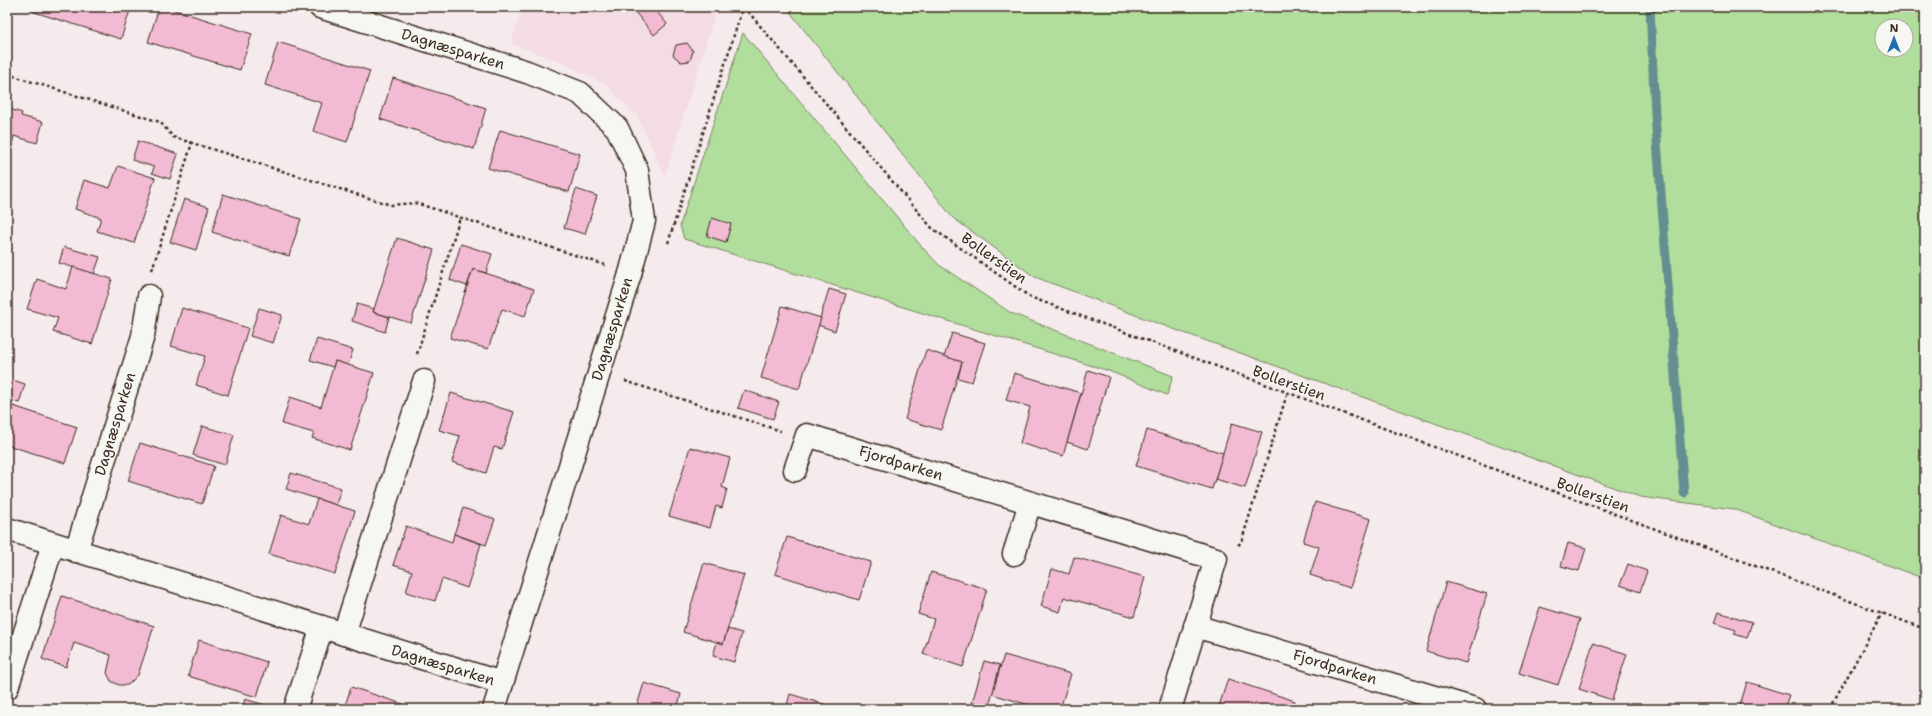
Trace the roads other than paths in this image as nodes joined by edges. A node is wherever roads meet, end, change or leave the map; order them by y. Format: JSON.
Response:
{"nodes":[{"id":1,"x":320,"y":7,"type":"edge"},
{"id":2,"x":149,"y":296,"type":"road end"},
{"id":3,"x":424,"y":381,"type":"road end"},
{"id":4,"x":795,"y":470,"type":"dead end"},
{"id":5,"x":1030,"y":503,"type":"junction"},
{"id":6,"x":7,"y":529,"type":"edge"},
{"id":7,"x":53,"y":544,"type":"junction"},
{"id":8,"x":76,"y":551,"type":"junction"},
{"id":9,"x":1014,"y":554,"type":"dead end"},
{"id":10,"x":1195,"y":626,"type":"junction"},
{"id":11,"x":322,"y":627,"type":"junction"},
{"id":12,"x":344,"y":634,"type":"junction"},
{"id":13,"x":502,"y":683,"type":"junction"},
{"id":14,"x":7,"y":688,"type":"edge"},
{"id":15,"x":295,"y":709,"type":"edge"},
{"id":16,"x":494,"y":709,"type":"edge"},
{"id":17,"x":1170,"y":709,"type":"edge"},
{"id":18,"x":1475,"y":709,"type":"edge"}],
"edges":[{"from":1,"to":13,"type":"street","name":"Dagnæsparken"},
{"from":2,"to":8,"type":"street","name":"Dagnæsparken"},
{"from":3,"to":12,"type":"street"},
{"from":4,"to":5,"type":"street","name":"Fjordparken"},
{"from":5,"to":9,"type":"street"},
{"from":5,"to":10,"type":"street","name":"Fjordparken"},
{"from":6,"to":7,"type":"street","name":"Dagnæsparken"},
{"from":7,"to":8,"type":"street","name":"Dagnæsparken"},
{"from":7,"to":14,"type":"street"},
{"from":8,"to":11,"type":"street","name":"Dagnæsparken"},
{"from":10,"to":17,"type":"street"},
{"from":10,"to":18,"type":"street","name":"Fjordparken"},
{"from":11,"to":12,"type":"street","name":"Dagnæsparken"},
{"from":11,"to":15,"type":"street"},
{"from":12,"to":13,"type":"street","name":"Dagnæsparken"},
{"from":13,"to":16,"type":"street"}]}
